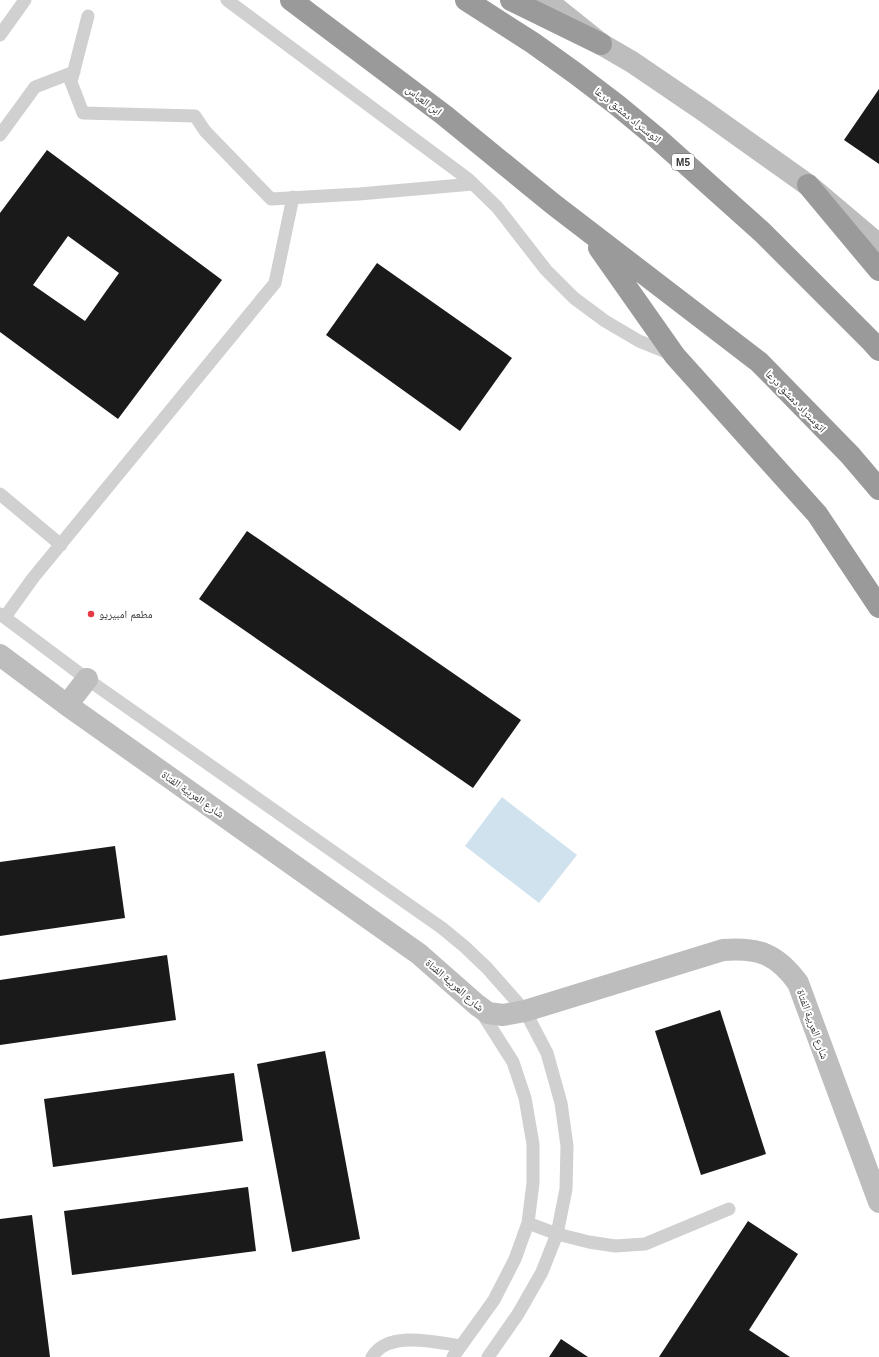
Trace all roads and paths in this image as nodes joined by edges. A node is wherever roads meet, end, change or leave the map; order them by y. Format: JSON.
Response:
{"nodes":[{"id":1,"x":25,"y":0,"type":"edge"},
{"id":2,"x":227,"y":0,"type":"edge"},
{"id":3,"x":291,"y":0,"type":"edge"},
{"id":4,"x":466,"y":0,"type":"edge"},
{"id":5,"x":511,"y":0,"type":"edge"},
{"id":6,"x":546,"y":0,"type":"edge"},
{"id":7,"x":88,"y":16,"type":"dead end"},
{"id":8,"x":0,"y":35,"type":"edge"},
{"id":9,"x":601,"y":44,"type":"junction"},
{"id":10,"x":74,"y":72,"type":"junction"},
{"id":11,"x":0,"y":135,"type":"edge"},
{"id":12,"x":472,"y":184,"type":"junction"},
{"id":13,"x":808,"y":185,"type":"junction"},
{"id":14,"x":293,"y":197,"type":"junction"},
{"id":15,"x":553,"y":204,"type":"joint"},
{"id":16,"x":586,"y":229,"type":"junction"},
{"id":17,"x":879,"y":245,"type":"edge"},
{"id":18,"x":879,"y":270,"type":"edge"},
{"id":19,"x":879,"y":350,"type":"edge"},
{"id":20,"x":675,"y":356,"type":"junction"},
{"id":21,"x":879,"y":489,"type":"edge"},
{"id":22,"x":0,"y":494,"type":"edge"},
{"id":23,"x":61,"y":545,"type":"junction"},
{"id":24,"x":879,"y":607,"type":"edge"},
{"id":25,"x":3,"y":616,"type":"edge"},
{"id":26,"x":0,"y":655,"type":"edge"},
{"id":27,"x":87,"y":679,"type":"junction"},
{"id":28,"x":67,"y":705,"type":"junction"},
{"id":29,"x":476,"y":1006,"type":"junction"},
{"id":30,"x":525,"y":1011,"type":"junction"},
{"id":31,"x":879,"y":1202,"type":"edge"},
{"id":32,"x":729,"y":1209,"type":"dead end"},
{"id":33,"x":528,"y":1223,"type":"junction"},
{"id":34,"x":557,"y":1234,"type":"junction"},
{"id":35,"x":461,"y":1346,"type":"junction"},
{"id":36,"x":372,"y":1357,"type":"edge"},
{"id":37,"x":453,"y":1357,"type":"edge"},
{"id":38,"x":488,"y":1357,"type":"edge"}],
"edges":[{"from":1,"to":8,"type":"lane"},
{"from":2,"to":12,"type":"lane"},
{"from":3,"to":15,"type":"highway","name":"ابن العباس"},
{"from":4,"to":19,"type":"highway","name":"اتوستراد دمشق درعا","number":"M5"},
{"from":5,"to":9,"type":"highway"},
{"from":6,"to":9,"type":"street"},
{"from":7,"to":10,"type":"lane"},
{"from":9,"to":13,"type":"street"},
{"from":10,"to":11,"type":"lane"},
{"from":10,"to":14,"type":"lane"},
{"from":12,"to":14,"type":"lane"},
{"from":12,"to":20,"type":"lane"},
{"from":13,"to":17,"type":"street"},
{"from":13,"to":18,"type":"highway"},
{"from":14,"to":23,"type":"lane"},
{"from":15,"to":16,"type":"highway","name":"اتوستراد دمشق درعا"},
{"from":16,"to":20,"type":"highway"},
{"from":16,"to":21,"type":"highway","name":"اتوستراد دمشق درعا"},
{"from":20,"to":24,"type":"highway"},
{"from":22,"to":23,"type":"lane"},
{"from":23,"to":25,"type":"lane"},
{"from":25,"to":27,"type":"lane"},
{"from":26,"to":28,"type":"street","name":"شارع العربية الفتاة"},
{"from":27,"to":28,"type":"street"},
{"from":27,"to":30,"type":"lane"},
{"from":28,"to":29,"type":"street","name":"شارع العربية الفتاة"},
{"from":29,"to":30,"type":"street","name":"شارع العربية الفتاة"},
{"from":29,"to":33,"type":"lane"},
{"from":30,"to":31,"type":"street","name":"شارع العربية الفتاة"},
{"from":30,"to":34,"type":"lane"},
{"from":32,"to":34,"type":"lane"},
{"from":33,"to":34,"type":"lane"},
{"from":33,"to":35,"type":"lane"},
{"from":34,"to":38,"type":"lane"},
{"from":35,"to":36,"type":"lane"},
{"from":35,"to":37,"type":"lane"}]}
